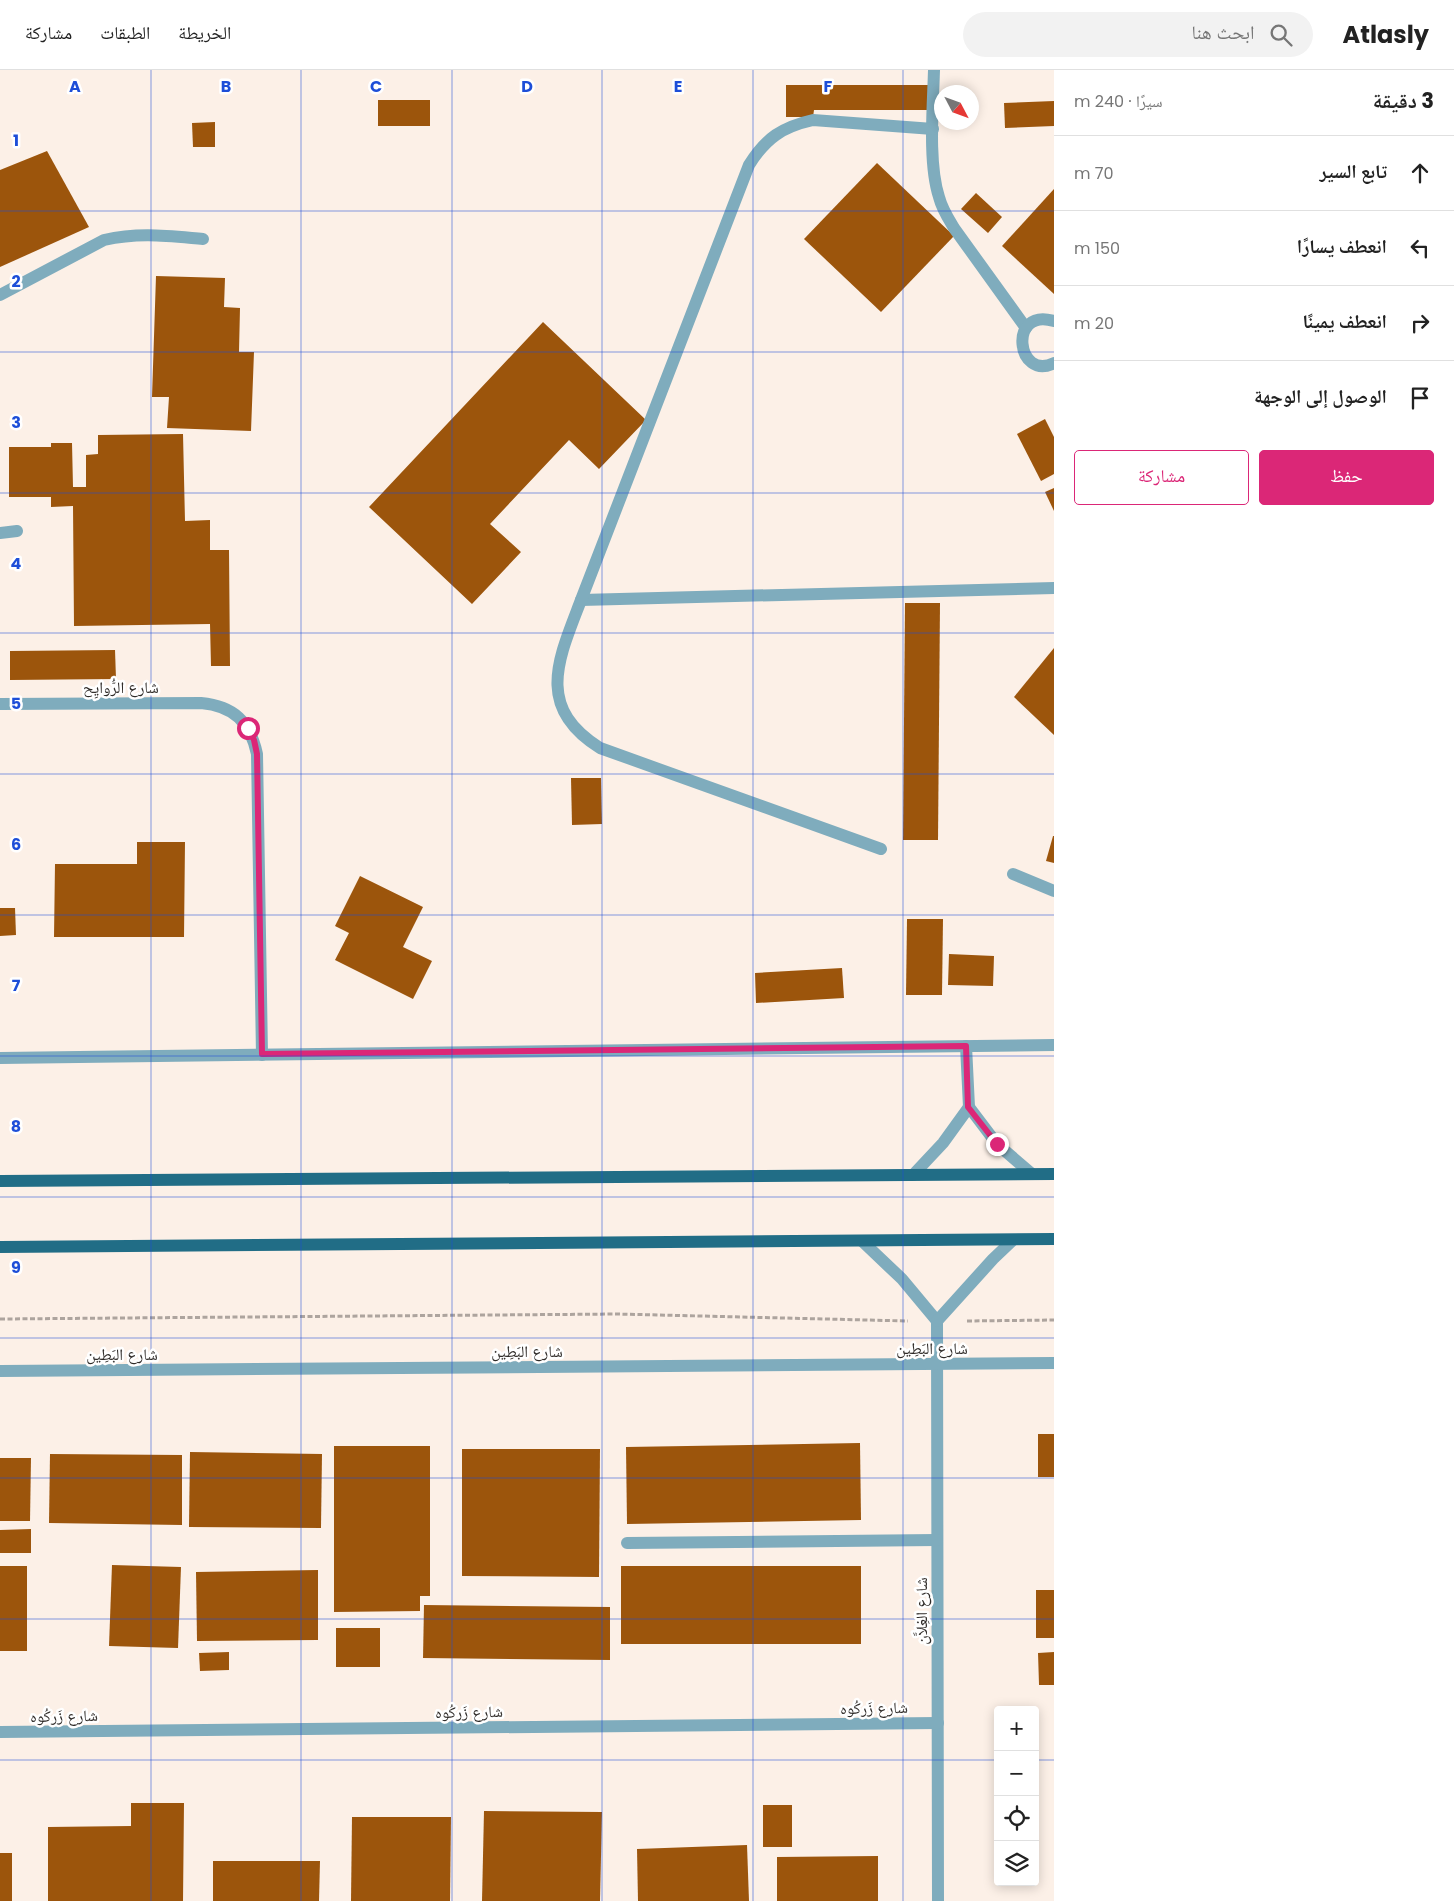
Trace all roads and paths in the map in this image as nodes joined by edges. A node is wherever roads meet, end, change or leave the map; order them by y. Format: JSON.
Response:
{"nodes":[{"id":1,"x":934,"y":70,"type":"edge"},
{"id":2,"x":933,"y":129,"type":"junction"},
{"id":3,"x":203,"y":239,"type":"dead end"},
{"id":4,"x":0,"y":295,"type":"edge"},
{"id":5,"x":1054,"y":322,"type":"edge"},
{"id":6,"x":1026,"y":328,"type":"junction"},
{"id":7,"x":1054,"y":363,"type":"edge"},
{"id":8,"x":18,"y":532,"type":"dead end"},
{"id":9,"x":0,"y":533,"type":"edge"},
{"id":10,"x":1054,"y":588,"type":"edge"},
{"id":11,"x":581,"y":600,"type":"junction"},
{"id":12,"x":0,"y":704,"type":"edge"},
{"id":13,"x":881,"y":849,"type":"dead end"},
{"id":14,"x":1012,"y":874,"type":"dead end"},
{"id":15,"x":1054,"y":891,"type":"edge"},
{"id":16,"x":1054,"y":1045,"type":"edge"},
{"id":17,"x":966,"y":1046,"type":"junction"},
{"id":18,"x":262,"y":1054,"type":"junction"},
{"id":19,"x":0,"y":1058,"type":"edge"},
{"id":20,"x":968,"y":1107,"type":"junction"},
{"id":21,"x":1032,"y":1174,"type":"junction"},
{"id":22,"x":1054,"y":1174,"type":"edge"},
{"id":23,"x":913,"y":1175,"type":"junction"},
{"id":24,"x":0,"y":1181,"type":"edge"},
{"id":25,"x":1054,"y":1239,"type":"edge"},
{"id":26,"x":1013,"y":1240,"type":"junction"},
{"id":27,"x":862,"y":1241,"type":"junction"},
{"id":28,"x":0,"y":1247,"type":"edge"},
{"id":29,"x":0,"y":1319,"type":"edge"},
{"id":30,"x":1054,"y":1320,"type":"edge"},
{"id":31,"x":936,"y":1321,"type":"junction"},
{"id":32,"x":1054,"y":1363,"type":"edge"},
{"id":33,"x":937,"y":1364,"type":"junction"},
{"id":34,"x":0,"y":1371,"type":"edge"},
{"id":35,"x":937,"y":1540,"type":"junction"},
{"id":36,"x":627,"y":1543,"type":"dead end"},
{"id":37,"x":938,"y":1724,"type":"junction"},
{"id":38,"x":0,"y":1732,"type":"edge"},
{"id":39,"x":938,"y":1901,"type":"edge"}],
"edges":[{"from":1,"to":2,"type":"street"},
{"from":2,"to":6,"type":"street"},
{"from":2,"to":11,"type":"street"},
{"from":3,"to":4,"type":"street"},
{"from":5,"to":6,"type":"street"},
{"from":6,"to":7,"type":"street"},
{"from":8,"to":9,"type":"street"},
{"from":10,"to":11,"type":"street"},
{"from":11,"to":13,"type":"street"},
{"from":12,"to":18,"type":"street","name":"شارع الرُّوايِح"},
{"from":14,"to":15,"type":"street"},
{"from":16,"to":17,"type":"street"},
{"from":17,"to":18,"type":"street"},
{"from":17,"to":20,"type":"street"},
{"from":18,"to":19,"type":"street"},
{"from":20,"to":21,"type":"street"},
{"from":20,"to":23,"type":"street"},
{"from":21,"to":22,"type":"main road"},
{"from":21,"to":23,"type":"main road"},
{"from":23,"to":24,"type":"main road"},
{"from":25,"to":26,"type":"main road"},
{"from":26,"to":27,"type":"main road"},
{"from":26,"to":31,"type":"street"},
{"from":27,"to":28,"type":"main road"},
{"from":27,"to":31,"type":"street"},
{"from":29,"to":31,"type":"path"},
{"from":30,"to":31,"type":"path"},
{"from":31,"to":33,"type":"street","name":"شارع الغِلاَّن"},
{"from":32,"to":33,"type":"street","name":"شارع البَطِين"},
{"from":33,"to":34,"type":"street","name":"شارع البَطِين"},
{"from":33,"to":35,"type":"street","name":"شارع الغِلاَّن"},
{"from":35,"to":36,"type":"street"},
{"from":35,"to":37,"type":"street","name":"شارع الغِلاَّن"},
{"from":37,"to":38,"type":"street","name":"شارع زَركُوه"},
{"from":37,"to":39,"type":"street","name":"شارع الغِلاَّن"}]}
